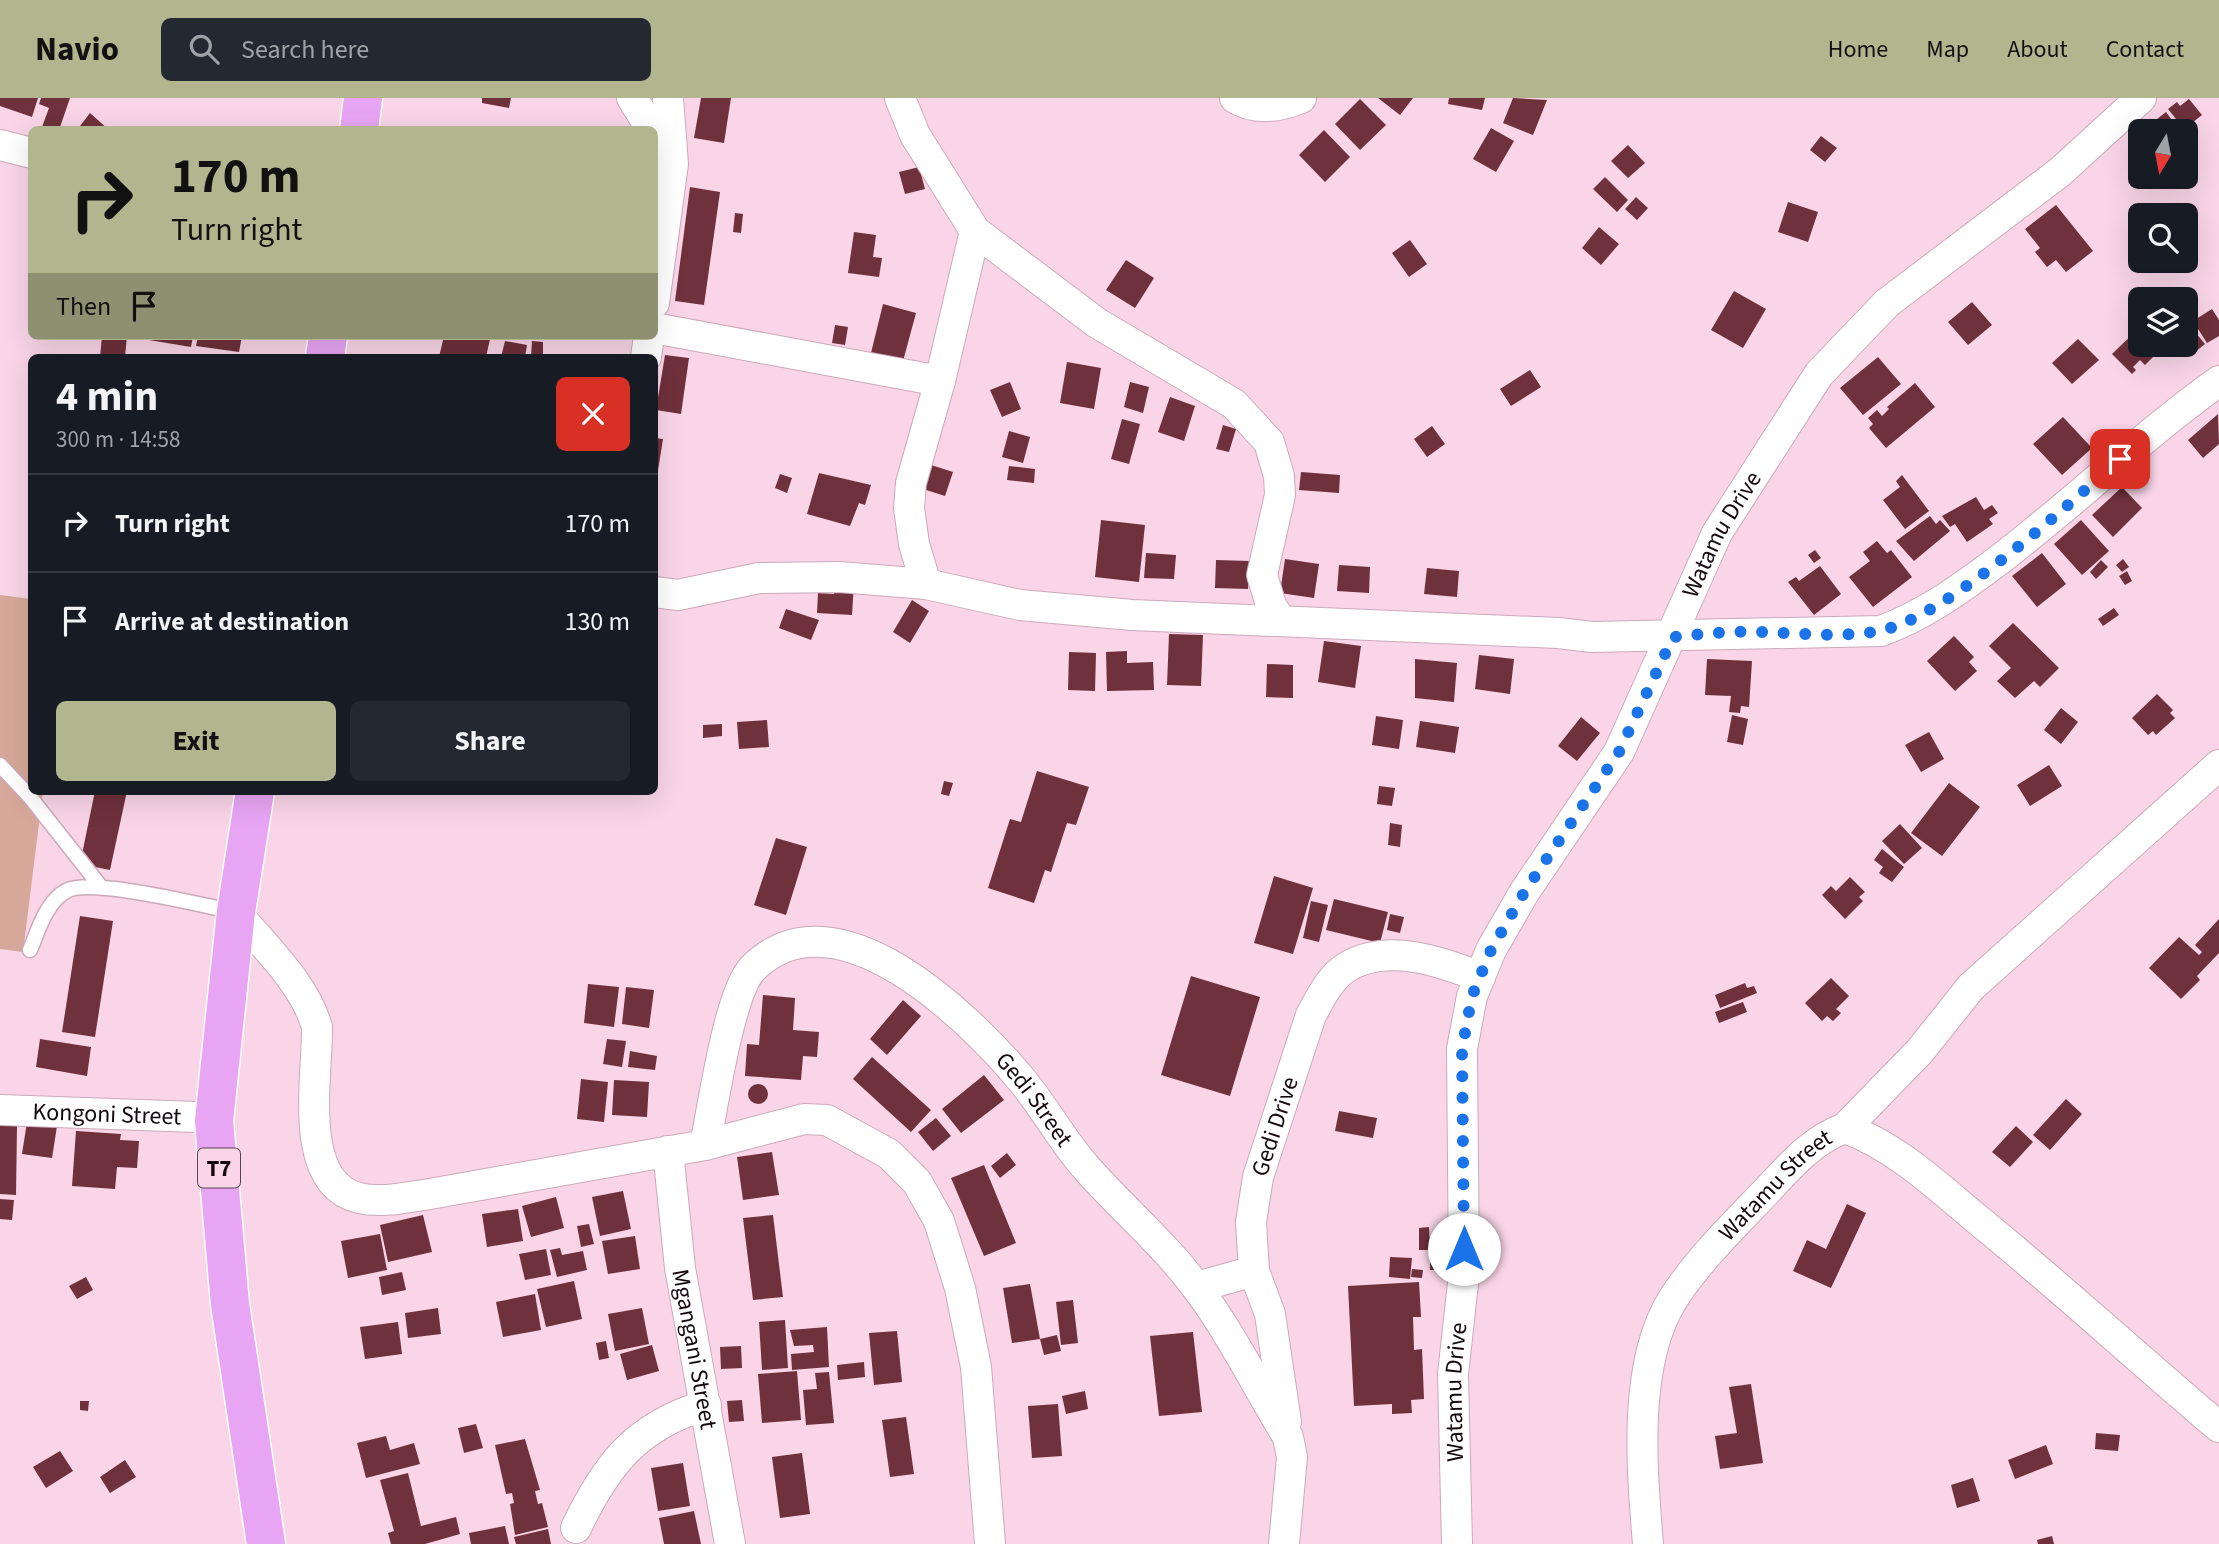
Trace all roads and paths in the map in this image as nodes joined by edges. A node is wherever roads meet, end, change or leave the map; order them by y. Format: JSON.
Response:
{"nodes":[{"id":1,"x":363,"y":98,"type":"edge"},
{"id":2,"x":632,"y":98,"type":"edge"},
{"id":3,"x":668,"y":98,"type":"edge"},
{"id":4,"x":900,"y":98,"type":"edge"},
{"id":5,"x":1235,"y":98,"type":"edge"},
{"id":6,"x":1301,"y":98,"type":"edge"},
{"id":7,"x":2141,"y":98,"type":"edge"},
{"id":8,"x":360,"y":126,"type":"edge"},
{"id":9,"x":650,"y":126,"type":"edge"},
{"id":10,"x":658,"y":139,"type":"edge"},
{"id":11,"x":0,"y":145,"type":"edge"},
{"id":12,"x":28,"y":152,"type":"edge"},
{"id":13,"x":673,"y":164,"type":"junction"},
{"id":14,"x":975,"y":231,"type":"junction"},
{"id":15,"x":658,"y":274,"type":"edge"},
{"id":16,"x":658,"y":329,"type":"edge"},
{"id":17,"x":940,"y":381,"type":"junction"},
{"id":18,"x":2219,"y":381,"type":"edge"},
{"id":19,"x":926,"y":583,"type":"junction"},
{"id":20,"x":658,"y":592,"type":"edge"},
{"id":21,"x":1280,"y":620,"type":"junction"},
{"id":22,"x":1673,"y":637,"type":"junction"},
{"id":23,"x":0,"y":765,"type":"edge"},
{"id":24,"x":2219,"y":765,"type":"edge"},
{"id":25,"x":28,"y":795,"type":"edge"},
{"id":26,"x":28,"y":795,"type":"edge"},
{"id":27,"x":254,"y":795,"type":"edge"},
{"id":28,"x":101,"y":887,"type":"junction"},
{"id":29,"x":236,"y":912,"type":"junction"},
{"id":30,"x":30,"y":950,"type":"dead end"},
{"id":31,"x":1480,"y":977,"type":"junction"},
{"id":32,"x":0,"y":1110,"type":"edge"},
{"id":33,"x":214,"y":1121,"type":"junction"},
{"id":34,"x":1845,"y":1128,"type":"junction"},
{"id":35,"x":705,"y":1145,"type":"junction"},
{"id":36,"x":668,"y":1151,"type":"junction"},
{"id":37,"x":1254,"y":1271,"type":"junction"},
{"id":38,"x":1197,"y":1287,"type":"junction"},
{"id":39,"x":706,"y":1405,"type":"junction"},
{"id":40,"x":2219,"y":1427,"type":"edge"},
{"id":41,"x":1288,"y":1437,"type":"junction"},
{"id":42,"x":576,"y":1528,"type":"dead end"},
{"id":43,"x":266,"y":1544,"type":"edge"},
{"id":44,"x":730,"y":1544,"type":"edge"},
{"id":45,"x":990,"y":1544,"type":"edge"},
{"id":46,"x":1283,"y":1544,"type":"edge"},
{"id":47,"x":1457,"y":1544,"type":"edge"},
{"id":48,"x":1648,"y":1544,"type":"edge"}],
"edges":[{"from":1,"to":8,"type":"highway"},
{"from":2,"to":9,"type":"street"},
{"from":3,"to":13,"type":"street"},
{"from":4,"to":14,"type":"street"},
{"from":5,"to":6,"type":"street"},
{"from":7,"to":22,"type":"street","name":"Watamu Drive"},
{"from":10,"to":13,"type":"street"},
{"from":11,"to":12,"type":"street"},
{"from":13,"to":15,"type":"street"},
{"from":14,"to":17,"type":"street"},
{"from":14,"to":21,"type":"street"},
{"from":16,"to":17,"type":"street"},
{"from":17,"to":19,"type":"street"},
{"from":18,"to":22,"type":"street"},
{"from":19,"to":20,"type":"street"},
{"from":19,"to":21,"type":"street"},
{"from":21,"to":22,"type":"street"},
{"from":22,"to":31,"type":"street","name":"Watamu Drive"},
{"from":23,"to":26,"type":"lane"},
{"from":24,"to":34,"type":"street"},
{"from":25,"to":28,"type":"lane"},
{"from":27,"to":29,"type":"highway","number":"T7"},
{"from":28,"to":29,"type":"lane"},
{"from":28,"to":30,"type":"lane"},
{"from":29,"to":33,"type":"highway","number":"T7"},
{"from":29,"to":36,"type":"street"},
{"from":31,"to":37,"type":"street","name":"Gedi Drive"},
{"from":31,"to":47,"type":"street","name":"Watamu Drive"},
{"from":32,"to":33,"type":"street","name":"Kongoni Street"},
{"from":33,"to":43,"type":"highway","number":"T7"},
{"from":34,"to":40,"type":"street","name":"Watamu Street"},
{"from":34,"to":48,"type":"street","name":"Watamu Street"},
{"from":35,"to":36,"type":"street"},
{"from":35,"to":38,"type":"street","name":"Gedi Street"},
{"from":35,"to":45,"type":"street"},
{"from":36,"to":39,"type":"street","name":"Mgangani Street"},
{"from":37,"to":38,"type":"street"},
{"from":37,"to":41,"type":"street","name":"Gedi Drive"},
{"from":38,"to":41,"type":"street","name":"Gedi Street"},
{"from":39,"to":42,"type":"street"},
{"from":39,"to":44,"type":"street","name":"Mgangani Street"},
{"from":41,"to":46,"type":"street","name":"Gedi Street"}]}
